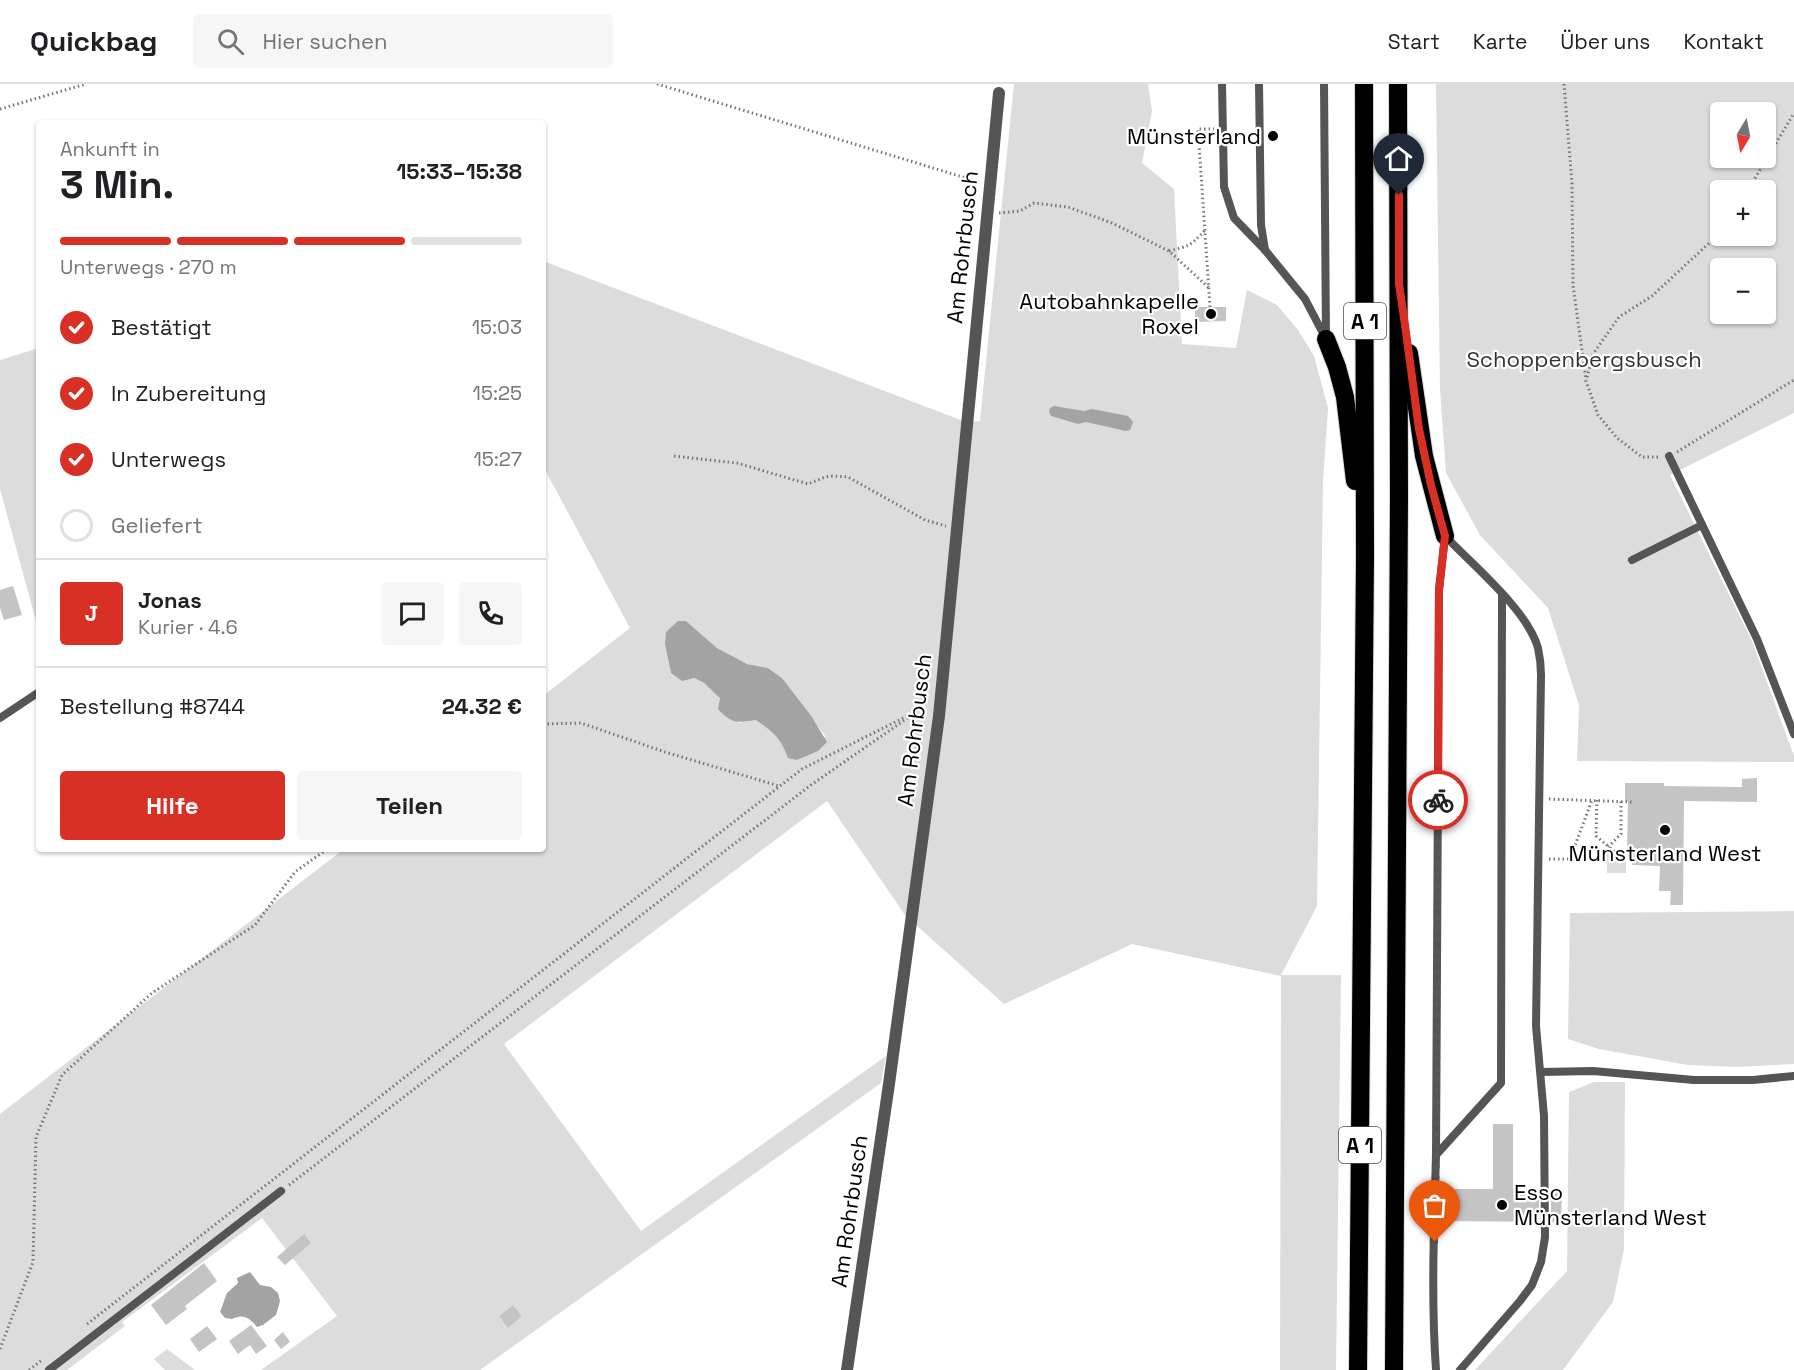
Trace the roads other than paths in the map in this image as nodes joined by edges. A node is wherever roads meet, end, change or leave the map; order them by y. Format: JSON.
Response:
{"nodes":[{"id":1,"x":1222,"y":84,"type":"edge"},
{"id":2,"x":1259,"y":84,"type":"edge"},
{"id":3,"x":1324,"y":84,"type":"edge"},
{"id":4,"x":1364,"y":84,"type":"edge"},
{"id":5,"x":1398,"y":84,"type":"edge"},
{"id":6,"x":999,"y":88,"type":"edge"},
{"id":7,"x":1265,"y":250,"type":"junction"},
{"id":8,"x":1399,"y":284,"type":"junction"},
{"id":9,"x":1326,"y":339,"type":"junction"},
{"id":10,"x":1669,"y":456,"type":"road end"},
{"id":11,"x":1702,"y":525,"type":"junction"},
{"id":12,"x":1445,"y":536,"type":"junction"},
{"id":13,"x":1365,"y":557,"type":"junction"},
{"id":14,"x":1632,"y":560,"type":"dead end"},
{"id":15,"x":1502,"y":595,"type":"junction"},
{"id":16,"x":36,"y":694,"type":"edge"},
{"id":17,"x":0,"y":718,"type":"edge"},
{"id":18,"x":1794,"y":734,"type":"edge"},
{"id":19,"x":1541,"y":1072,"type":"junction"},
{"id":20,"x":1794,"y":1076,"type":"edge"},
{"id":21,"x":1437,"y":1155,"type":"junction"},
{"id":22,"x":281,"y":1191,"type":"road end"},
{"id":23,"x":49,"y":1370,"type":"edge"},
{"id":24,"x":847,"y":1370,"type":"edge"},
{"id":25,"x":1358,"y":1370,"type":"edge"},
{"id":26,"x":1394,"y":1370,"type":"edge"},
{"id":27,"x":1436,"y":1370,"type":"edge"},
{"id":28,"x":1460,"y":1370,"type":"edge"}],
"edges":[{"from":1,"to":7,"type":"lane"},
{"from":2,"to":7,"type":"lane"},
{"from":3,"to":9,"type":"lane"},
{"from":4,"to":13,"type":"highway","number":"A 1"},
{"from":5,"to":8,"type":"highway","number":"A 1"},
{"from":6,"to":24,"type":"street","name":"Am Rohrbusch"},
{"from":7,"to":9,"type":"lane"},
{"from":8,"to":12,"type":"highway"},
{"from":8,"to":26,"type":"highway","number":"A 1"},
{"from":9,"to":13,"type":"highway"},
{"from":10,"to":11,"type":"lane"},
{"from":11,"to":14,"type":"lane"},
{"from":11,"to":18,"type":"lane"},
{"from":12,"to":15,"type":"lane"},
{"from":12,"to":21,"type":"lane"},
{"from":13,"to":25,"type":"highway","number":"A 1"},
{"from":15,"to":19,"type":"lane"},
{"from":15,"to":21,"type":"lane"},
{"from":16,"to":17,"type":"lane"},
{"from":19,"to":20,"type":"lane"},
{"from":19,"to":28,"type":"lane"},
{"from":21,"to":27,"type":"lane"},
{"from":22,"to":23,"type":"lane"}]}
